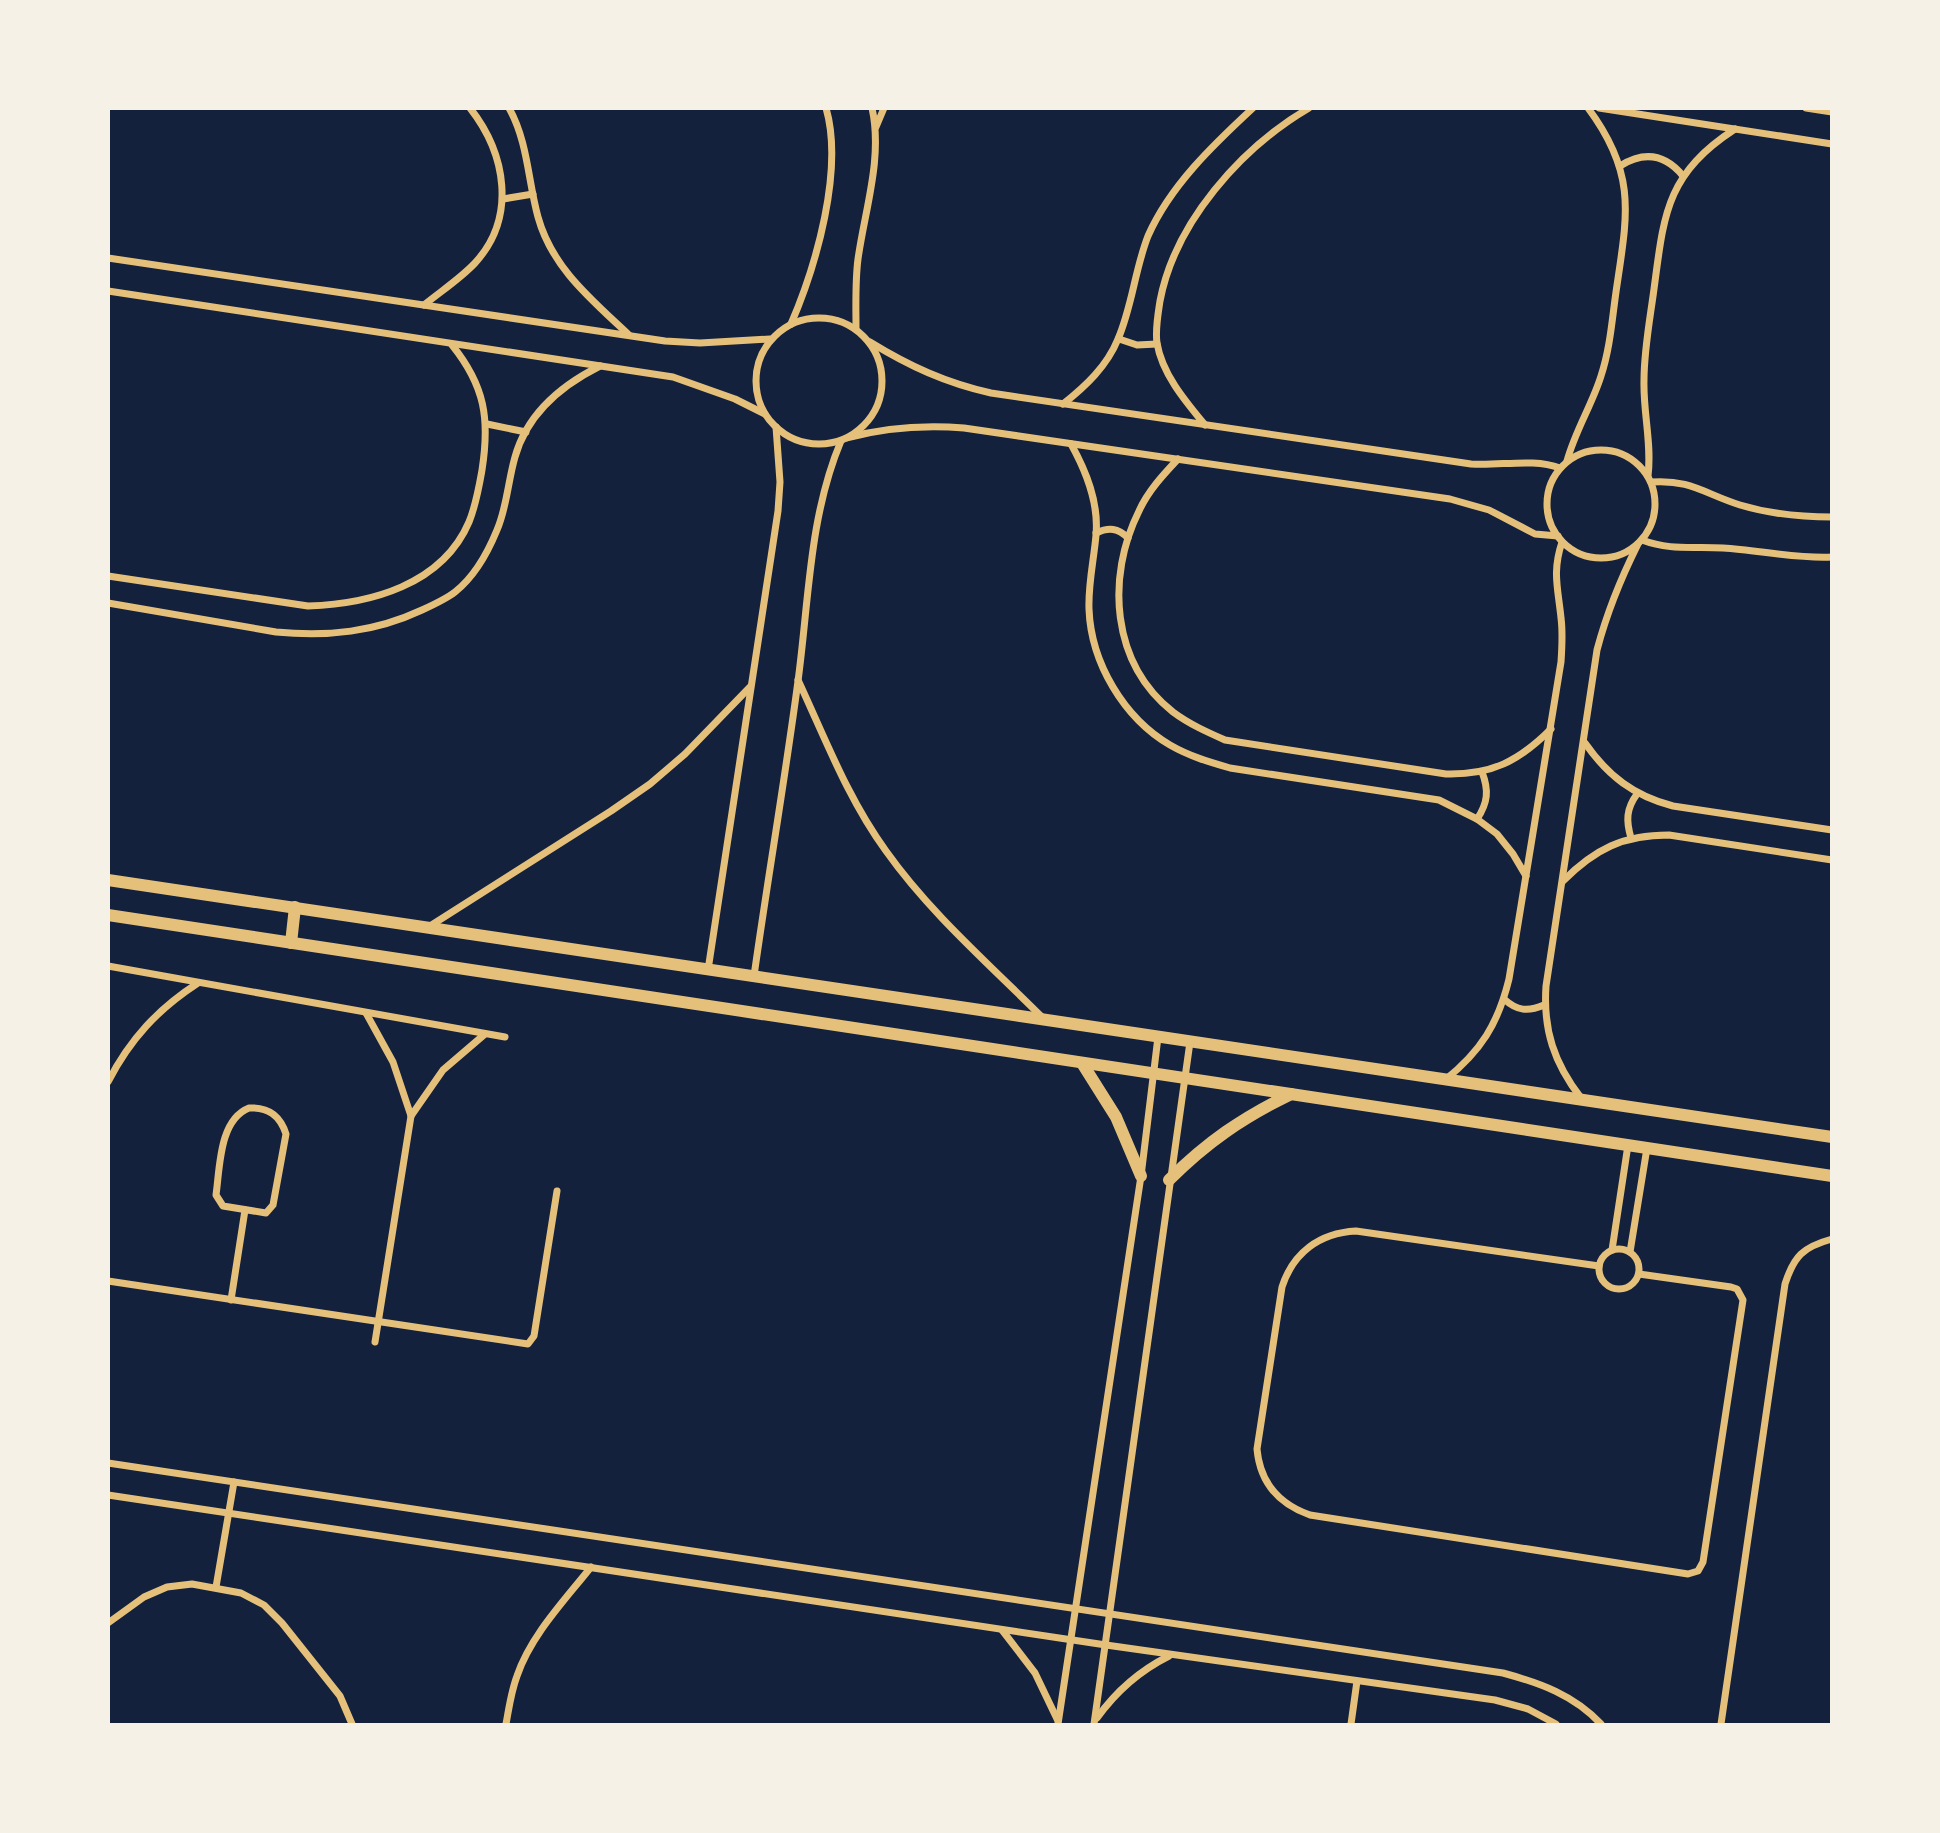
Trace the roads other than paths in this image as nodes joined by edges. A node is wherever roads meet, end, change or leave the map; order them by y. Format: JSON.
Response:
{"nodes":[{"id":1,"x":470,"y":108,"type":"edge"},
{"id":2,"x":509,"y":108,"type":"edge"},
{"id":3,"x":826,"y":108,"type":"edge"},
{"id":4,"x":872,"y":108,"type":"edge"},
{"id":5,"x":884,"y":108,"type":"edge"},
{"id":6,"x":1253,"y":108,"type":"edge"},
{"id":7,"x":1309,"y":108,"type":"edge"},
{"id":8,"x":1588,"y":108,"type":"edge"},
{"id":9,"x":1599,"y":108,"type":"edge"},
{"id":10,"x":1806,"y":108,"type":"edge"},
{"id":11,"x":1832,"y":112,"type":"edge"},
{"id":12,"x":876,"y":128,"type":"junction"},
{"id":13,"x":1735,"y":129,"type":"junction"},
{"id":14,"x":1832,"y":144,"type":"edge"},
{"id":15,"x":1620,"y":166,"type":"junction"},
{"id":16,"x":1683,"y":176,"type":"junction"},
{"id":17,"x":533,"y":194,"type":"junction"},
{"id":18,"x":503,"y":199,"type":"junction"},
{"id":19,"x":108,"y":258,"type":"edge"},
{"id":20,"x":108,"y":291,"type":"edge"},
{"id":21,"x":424,"y":304,"type":"junction"},
{"id":22,"x":790,"y":324,"type":"junction"},
{"id":23,"x":856,"y":329,"type":"junction"},
{"id":24,"x":630,"y":335,"type":"junction"},
{"id":25,"x":770,"y":339,"type":"junction"},
{"id":26,"x":1119,"y":339,"type":"junction"},
{"id":27,"x":870,"y":342,"type":"junction"},
{"id":28,"x":452,"y":344,"type":"junction"},
{"id":29,"x":1157,"y":344,"type":"junction"},
{"id":30,"x":600,"y":366,"type":"junction"},
{"id":31,"x":1063,"y":404,"type":"junction"},
{"id":32,"x":765,"y":414,"type":"junction"},
{"id":33,"x":487,"y":424,"type":"junction"},
{"id":34,"x":1206,"y":426,"type":"junction"},
{"id":35,"x":775,"y":427,"type":"junction"},
{"id":36,"x":526,"y":432,"type":"junction"},
{"id":37,"x":844,"y":439,"type":"junction"},
{"id":38,"x":1071,"y":444,"type":"junction"},
{"id":39,"x":1178,"y":459,"type":"junction"},
{"id":40,"x":1567,"y":461,"type":"junction"},
{"id":41,"x":1560,"y":468,"type":"junction"},
{"id":42,"x":1650,"y":479,"type":"junction"},
{"id":43,"x":1832,"y":517,"type":"edge"},
{"id":44,"x":1096,"y":533,"type":"junction"},
{"id":45,"x":1128,"y":538,"type":"junction"},
{"id":46,"x":1560,"y":539,"type":"junction"},
{"id":47,"x":1640,"y":542,"type":"junction"},
{"id":48,"x":1832,"y":557,"type":"edge"},
{"id":49,"x":108,"y":576,"type":"edge"},
{"id":50,"x":108,"y":603,"type":"edge"},
{"id":51,"x":798,"y":680,"type":"junction"},
{"id":52,"x":750,"y":686,"type":"junction"},
{"id":53,"x":1551,"y":729,"type":"junction"},
{"id":54,"x":1584,"y":742,"type":"junction"},
{"id":55,"x":1482,"y":772,"type":"junction"},
{"id":56,"x":1637,"y":793,"type":"junction"},
{"id":57,"x":1477,"y":819,"type":"junction"},
{"id":58,"x":1832,"y":830,"type":"edge"},
{"id":59,"x":1631,"y":838,"type":"junction"},
{"id":60,"x":1832,"y":860,"type":"edge"},
{"id":61,"x":1526,"y":876,"type":"junction"},
{"id":62,"x":108,"y":880,"type":"edge"},
{"id":63,"x":1562,"y":882,"type":"junction"},
{"id":64,"x":295,"y":907,"type":"junction"},
{"id":65,"x":108,"y":915,"type":"edge"},
{"id":66,"x":429,"y":927,"type":"junction"},
{"id":67,"x":291,"y":943,"type":"junction"},
{"id":68,"x":108,"y":966,"type":"edge"},
{"id":69,"x":708,"y":970,"type":"junction"},
{"id":70,"x":754,"y":976,"type":"junction"},
{"id":71,"x":199,"y":982,"type":"junction"},
{"id":72,"x":1504,"y":999,"type":"junction"},
{"id":73,"x":1544,"y":1006,"type":"junction"},
{"id":74,"x":366,"y":1013,"type":"junction"},
{"id":75,"x":1046,"y":1021,"type":"junction"},
{"id":76,"x":485,"y":1034,"type":"junction"},
{"id":77,"x":505,"y":1037,"type":"dead end"},
{"id":78,"x":1158,"y":1037,"type":"junction"},
{"id":79,"x":1189,"y":1042,"type":"junction"},
{"id":80,"x":1082,"y":1063,"type":"junction"},
{"id":81,"x":1153,"y":1073,"type":"junction"},
{"id":82,"x":1184,"y":1078,"type":"junction"},
{"id":83,"x":1445,"y":1080,"type":"junction"},
{"id":84,"x":108,"y":1082,"type":"edge"},
{"id":85,"x":1291,"y":1094,"type":"junction"},
{"id":86,"x":1580,"y":1098,"type":"junction"},
{"id":87,"x":411,"y":1116,"type":"junction"},
{"id":88,"x":1832,"y":1137,"type":"edge"},
{"id":89,"x":1628,"y":1145,"type":"junction"},
{"id":90,"x":1647,"y":1148,"type":"junction"},
{"id":91,"x":1141,"y":1176,"type":"junction"},
{"id":92,"x":1832,"y":1176,"type":"edge"},
{"id":93,"x":1169,"y":1180,"type":"junction"},
{"id":94,"x":557,"y":1191,"type":"dead end"},
{"id":95,"x":245,"y":1210,"type":"junction"},
{"id":96,"x":1832,"y":1239,"type":"edge"},
{"id":97,"x":1612,"y":1250,"type":"junction"},
{"id":98,"x":1630,"y":1252,"type":"junction"},
{"id":99,"x":1599,"y":1266,"type":"junction"},
{"id":100,"x":1639,"y":1274,"type":"junction"},
{"id":101,"x":108,"y":1282,"type":"edge"},
{"id":102,"x":231,"y":1300,"type":"junction"},
{"id":103,"x":379,"y":1322,"type":"junction"},
{"id":104,"x":375,"y":1342,"type":"dead end"},
{"id":105,"x":108,"y":1463,"type":"edge"},
{"id":106,"x":234,"y":1482,"type":"junction"},
{"id":107,"x":108,"y":1495,"type":"edge"},
{"id":108,"x":229,"y":1513,"type":"junction"},
{"id":109,"x":591,"y":1567,"type":"junction"},
{"id":110,"x":216,"y":1587,"type":"junction"},
{"id":111,"x":1075,"y":1609,"type":"junction"},
{"id":112,"x":1110,"y":1615,"type":"junction"},
{"id":113,"x":108,"y":1623,"type":"edge"},
{"id":114,"x":1002,"y":1629,"type":"junction"},
{"id":115,"x":1071,"y":1640,"type":"junction"},
{"id":116,"x":1106,"y":1645,"type":"junction"},
{"id":117,"x":1171,"y":1655,"type":"junction"},
{"id":118,"x":1357,"y":1681,"type":"junction"},
{"id":119,"x":1059,"y":1723,"type":"edge"},
{"id":120,"x":1094,"y":1723,"type":"edge"},
{"id":121,"x":352,"y":1724,"type":"edge"},
{"id":122,"x":506,"y":1724,"type":"edge"},
{"id":123,"x":1351,"y":1724,"type":"edge"},
{"id":124,"x":1556,"y":1724,"type":"edge"},
{"id":125,"x":1601,"y":1724,"type":"edge"},
{"id":126,"x":1721,"y":1724,"type":"edge"}],
"edges":[{"from":1,"to":18,"type":"street"},
{"from":2,"to":17,"type":"street"},
{"from":3,"to":22,"type":"street"},
{"from":4,"to":12,"type":"street"},
{"from":5,"to":12,"type":"street"},
{"from":6,"to":26,"type":"street"},
{"from":7,"to":29,"type":"street"},
{"from":8,"to":15,"type":"street"},
{"from":9,"to":13,"type":"street"},
{"from":10,"to":11,"type":"street"},
{"from":12,"to":23,"type":"street"},
{"from":13,"to":14,"type":"street"},
{"from":13,"to":16,"type":"street"},
{"from":15,"to":16,"type":"street"},
{"from":15,"to":40,"type":"street"},
{"from":16,"to":42,"type":"street"},
{"from":17,"to":18,"type":"street"},
{"from":17,"to":24,"type":"street"},
{"from":18,"to":21,"type":"street"},
{"from":19,"to":21,"type":"street"},
{"from":20,"to":28,"type":"street"},
{"from":21,"to":24,"type":"street"},
{"from":22,"to":23,"type":"street"},
{"from":22,"to":25,"type":"street"},
{"from":23,"to":27,"type":"street"},
{"from":24,"to":25,"type":"street"},
{"from":25,"to":32,"type":"street"},
{"from":26,"to":29,"type":"street"},
{"from":26,"to":31,"type":"street"},
{"from":27,"to":31,"type":"street"},
{"from":27,"to":37,"type":"street"},
{"from":28,"to":30,"type":"street"},
{"from":28,"to":33,"type":"street"},
{"from":29,"to":34,"type":"street"},
{"from":30,"to":32,"type":"street"},
{"from":30,"to":36,"type":"street"},
{"from":31,"to":34,"type":"street"},
{"from":32,"to":35,"type":"street"},
{"from":33,"to":36,"type":"street"},
{"from":33,"to":49,"type":"street"},
{"from":34,"to":41,"type":"street"},
{"from":35,"to":37,"type":"street"},
{"from":35,"to":52,"type":"street"},
{"from":36,"to":50,"type":"street"},
{"from":37,"to":38,"type":"street"},
{"from":37,"to":51,"type":"street"},
{"from":38,"to":39,"type":"street"},
{"from":38,"to":44,"type":"street"},
{"from":39,"to":45,"type":"street"},
{"from":39,"to":46,"type":"street"},
{"from":40,"to":41,"type":"street"},
{"from":40,"to":42,"type":"street"},
{"from":41,"to":46,"type":"street"},
{"from":42,"to":43,"type":"street"},
{"from":42,"to":47,"type":"street"},
{"from":44,"to":45,"type":"street"},
{"from":44,"to":57,"type":"street"},
{"from":45,"to":55,"type":"street"},
{"from":46,"to":47,"type":"street"},
{"from":46,"to":53,"type":"street"},
{"from":47,"to":48,"type":"street"},
{"from":47,"to":54,"type":"street"},
{"from":51,"to":70,"type":"street"},
{"from":51,"to":75,"type":"street"},
{"from":52,"to":66,"type":"street"},
{"from":52,"to":69,"type":"street"},
{"from":53,"to":55,"type":"street"},
{"from":53,"to":61,"type":"street"},
{"from":54,"to":56,"type":"street"},
{"from":54,"to":63,"type":"street"},
{"from":55,"to":57,"type":"street"},
{"from":56,"to":58,"type":"street"},
{"from":56,"to":59,"type":"street"},
{"from":57,"to":61,"type":"street"},
{"from":59,"to":60,"type":"street"},
{"from":59,"to":63,"type":"street"},
{"from":61,"to":72,"type":"street"},
{"from":62,"to":64,"type":"street"},
{"from":63,"to":73,"type":"street"},
{"from":64,"to":66,"type":"street"},
{"from":64,"to":67,"type":"street"},
{"from":65,"to":67,"type":"street"},
{"from":66,"to":69,"type":"street"},
{"from":67,"to":80,"type":"street"},
{"from":68,"to":71,"type":"street"},
{"from":69,"to":70,"type":"street"},
{"from":70,"to":75,"type":"street"},
{"from":71,"to":74,"type":"street"},
{"from":71,"to":84,"type":"street"},
{"from":72,"to":73,"type":"street"},
{"from":72,"to":83,"type":"street"},
{"from":73,"to":86,"type":"street"},
{"from":74,"to":76,"type":"street"},
{"from":74,"to":87,"type":"street"},
{"from":75,"to":78,"type":"street"},
{"from":76,"to":77,"type":"street"},
{"from":76,"to":87,"type":"street"},
{"from":78,"to":79,"type":"street"},
{"from":78,"to":81,"type":"street"},
{"from":79,"to":82,"type":"street"},
{"from":79,"to":83,"type":"street"},
{"from":80,"to":81,"type":"street"},
{"from":80,"to":91,"type":"street"},
{"from":81,"to":82,"type":"street"},
{"from":81,"to":91,"type":"street"},
{"from":82,"to":85,"type":"street"},
{"from":82,"to":93,"type":"street"},
{"from":83,"to":86,"type":"street"},
{"from":85,"to":89,"type":"street"},
{"from":85,"to":93,"type":"street"},
{"from":86,"to":88,"type":"street"},
{"from":87,"to":103,"type":"street"},
{"from":89,"to":90,"type":"street"},
{"from":89,"to":97,"type":"street"},
{"from":90,"to":92,"type":"street"},
{"from":90,"to":98,"type":"street"},
{"from":91,"to":111,"type":"street"},
{"from":93,"to":112,"type":"street"},
{"from":94,"to":103,"type":"street"},
{"from":95,"to":95,"type":"street"},
{"from":95,"to":102,"type":"street"},
{"from":96,"to":126,"type":"street"},
{"from":97,"to":98,"type":"street"},
{"from":97,"to":99,"type":"street"},
{"from":98,"to":100,"type":"street"},
{"from":99,"to":100,"type":"street"},
{"from":99,"to":100,"type":"street"},
{"from":101,"to":102,"type":"street"},
{"from":102,"to":103,"type":"street"},
{"from":103,"to":104,"type":"street"},
{"from":105,"to":106,"type":"street"},
{"from":106,"to":108,"type":"street"},
{"from":106,"to":111,"type":"street"},
{"from":107,"to":108,"type":"street"},
{"from":108,"to":109,"type":"street"},
{"from":108,"to":110,"type":"street"},
{"from":109,"to":114,"type":"street"},
{"from":109,"to":122,"type":"street"},
{"from":110,"to":113,"type":"street"},
{"from":110,"to":121,"type":"street"},
{"from":111,"to":112,"type":"street"},
{"from":111,"to":115,"type":"street"},
{"from":112,"to":116,"type":"street"},
{"from":112,"to":125,"type":"street"},
{"from":114,"to":115,"type":"street"},
{"from":114,"to":119,"type":"street"},
{"from":115,"to":116,"type":"street"},
{"from":115,"to":119,"type":"street"},
{"from":116,"to":117,"type":"street"},
{"from":116,"to":120,"type":"street"},
{"from":117,"to":118,"type":"street"},
{"from":117,"to":120,"type":"street"},
{"from":118,"to":123,"type":"street"},
{"from":118,"to":124,"type":"street"}]}
